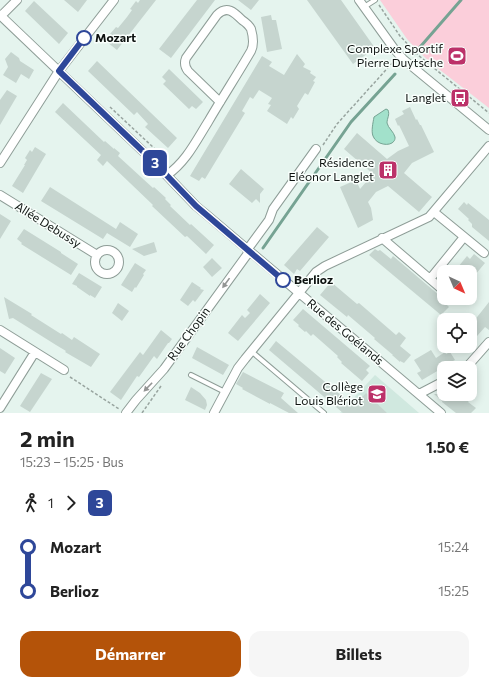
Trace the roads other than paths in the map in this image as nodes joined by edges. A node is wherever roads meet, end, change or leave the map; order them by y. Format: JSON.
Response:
{"nodes":[{"id":1,"x":17,"y":0,"type":"edge"},
{"id":2,"x":114,"y":0,"type":"edge"},
{"id":3,"x":359,"y":0,"type":"edge"},
{"id":4,"x":375,"y":0,"type":"edge"},
{"id":5,"x":364,"y":7,"type":"junction"},
{"id":6,"x":1,"y":15,"type":"edge"},
{"id":7,"x":59,"y":71,"type":"junction"},
{"id":8,"x":220,"y":102,"type":"junction"},
{"id":9,"x":489,"y":130,"type":"edge"},
{"id":10,"x":489,"y":146,"type":"edge"},
{"id":11,"x":316,"y":149,"type":"dead end"},
{"id":12,"x":0,"y":163,"type":"edge"},
{"id":13,"x":167,"y":175,"type":"junction"},
{"id":14,"x":0,"y":194,"type":"edge"},
{"id":15,"x":434,"y":212,"type":"junction"},
{"id":16,"x":464,"y":237,"type":"junction"},
{"id":17,"x":382,"y":238,"type":"junction"},
{"id":18,"x":248,"y":251,"type":"junction"},
{"id":19,"x":484,"y":253,"type":"dead end"},
{"id":20,"x":97,"y":255,"type":"dead end"},
{"id":21,"x":430,"y":279,"type":"junction"},
{"id":22,"x":437,"y":285,"type":"edge"},
{"id":23,"x":298,"y":293,"type":"junction"},
{"id":24,"x":0,"y":330,"type":"edge"},
{"id":25,"x":489,"y":342,"type":"edge"},
{"id":26,"x":251,"y":350,"type":"junction"},
{"id":27,"x":35,"y":352,"type":"junction"},
{"id":28,"x":472,"y":361,"type":"edge"},
{"id":29,"x":64,"y":370,"type":"road end"},
{"id":30,"x":192,"y":375,"type":"dead end"},
{"id":31,"x":437,"y":385,"type":"edge"},
{"id":32,"x":225,"y":392,"type":"junction"},
{"id":33,"x":419,"y":394,"type":"junction"},
{"id":34,"x":0,"y":408,"type":"edge"},
{"id":35,"x":126,"y":413,"type":"edge"},
{"id":36,"x":214,"y":413,"type":"edge"},
{"id":37,"x":324,"y":413,"type":"edge"},
{"id":38,"x":441,"y":413,"type":"edge"}],
"edges":[{"from":1,"to":6,"type":"street"},
{"from":2,"to":7,"type":"street"},
{"from":3,"to":5,"type":"street"},
{"from":4,"to":5,"type":"lane"},
{"from":5,"to":9,"type":"street"},
{"from":6,"to":7,"type":"street","name":"Rue des Goélands"},
{"from":7,"to":12,"type":"street"},
{"from":7,"to":13,"type":"street","name":"Rue des Goélands"},
{"from":8,"to":8,"type":"street"},
{"from":8,"to":13,"type":"street"},
{"from":10,"to":15,"type":"street"},
{"from":11,"to":18,"type":"street","name":"Rue Chopin"},
{"from":13,"to":18,"type":"street","name":"Rue des Goélands"},
{"from":14,"to":20,"type":"street","name":"Allée Debussy"},
{"from":15,"to":16,"type":"street"},
{"from":15,"to":17,"type":"street"},
{"from":16,"to":19,"type":"street"},
{"from":16,"to":21,"type":"street"},
{"from":17,"to":21,"type":"street"},
{"from":17,"to":23,"type":"street"},
{"from":18,"to":23,"type":"street","name":"Rue des Goélands"},
{"from":18,"to":35,"type":"street","name":"Rue Chopin","one_way":true},
{"from":21,"to":22,"type":"street"},
{"from":23,"to":26,"type":"street"},
{"from":23,"to":33,"type":"street","name":"Rue des Goélands"},
{"from":24,"to":27,"type":"street"},
{"from":25,"to":28,"type":"street"},
{"from":26,"to":32,"type":"street"},
{"from":26,"to":37,"type":"lane"},
{"from":27,"to":29,"type":"street"},
{"from":27,"to":34,"type":"street"},
{"from":30,"to":32,"type":"lane"},
{"from":31,"to":33,"type":"street"},
{"from":32,"to":36,"type":"street"},
{"from":33,"to":38,"type":"street","name":"Rue des Goélands"}]}
